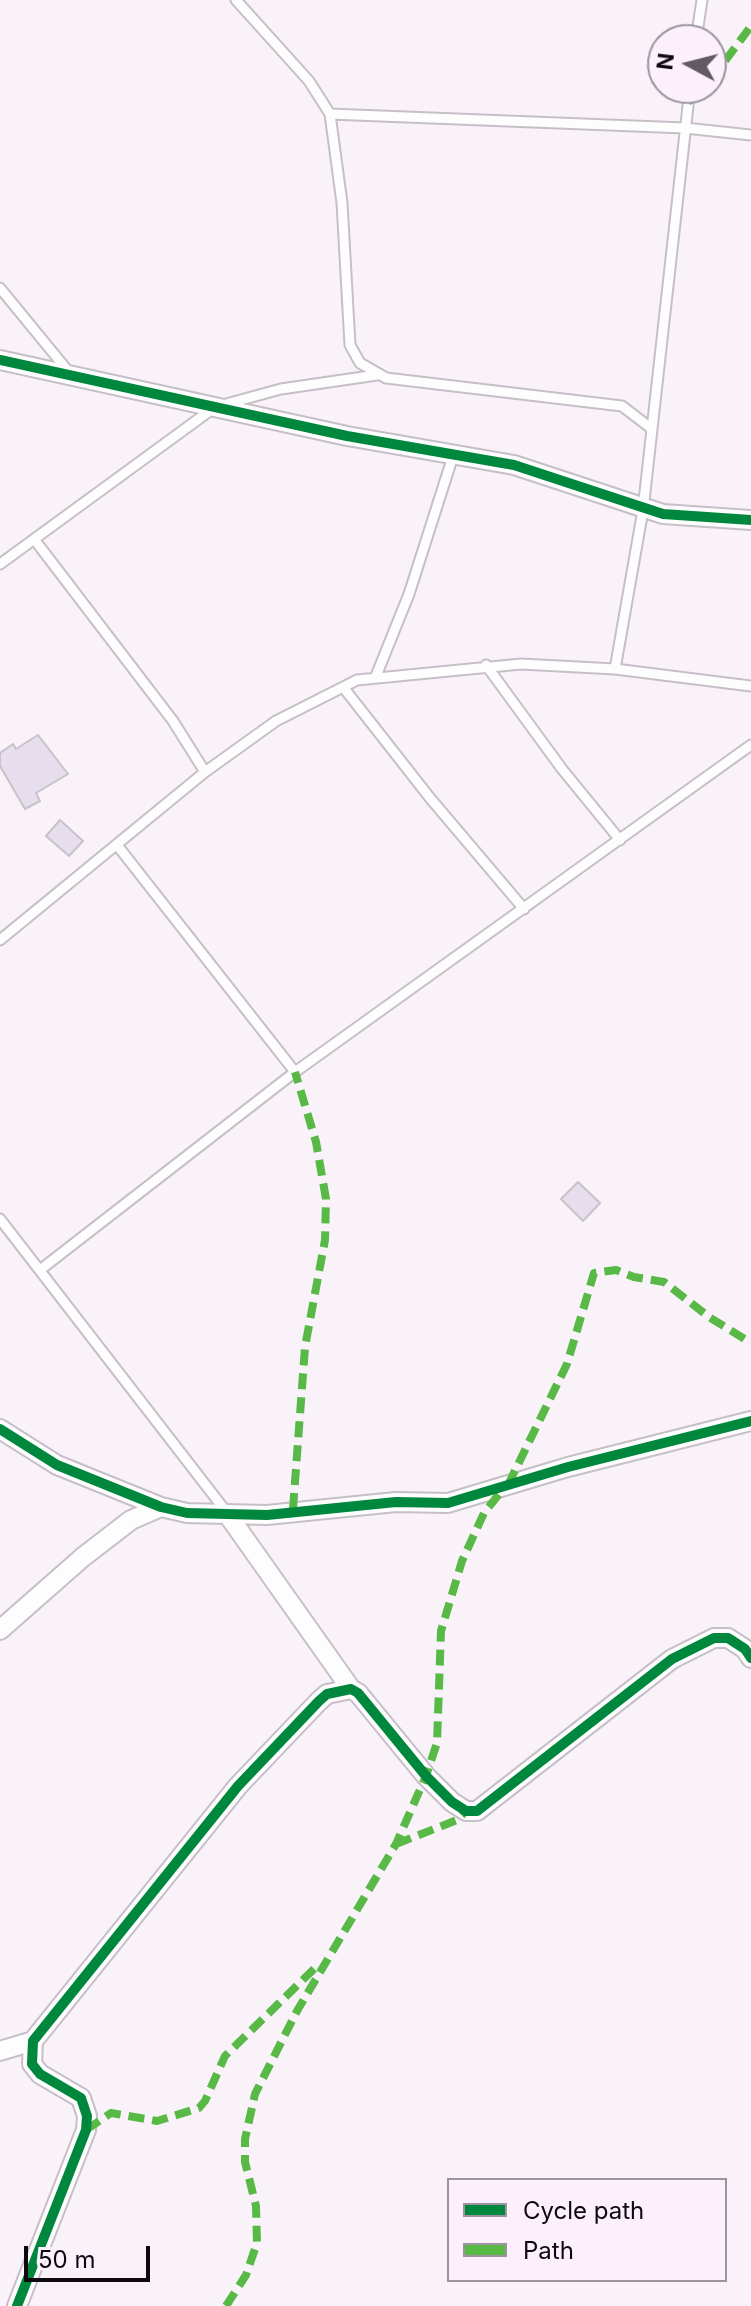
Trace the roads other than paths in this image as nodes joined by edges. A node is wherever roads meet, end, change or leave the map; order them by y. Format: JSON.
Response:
{"nodes":[{"id":1,"x":236,"y":0,"type":"edge"},
{"id":2,"x":702,"y":0,"type":"edge"},
{"id":3,"x":698,"y":24,"type":"edge"},
{"id":4,"x":688,"y":104,"type":"edge"},
{"id":5,"x":330,"y":114,"type":"junction"},
{"id":6,"x":685,"y":128,"type":"junction"},
{"id":7,"x":751,"y":135,"type":"edge"},
{"id":8,"x":0,"y":288,"type":"edge"},
{"id":9,"x":0,"y":360,"type":"edge"},
{"id":10,"x":377,"y":375,"type":"junction"},
{"id":11,"x":72,"y":377,"type":"junction"},
{"id":12,"x":215,"y":407,"type":"junction"},
{"id":13,"x":652,"y":429,"type":"junction"},
{"id":14,"x":454,"y":453,"type":"junction"},
{"id":15,"x":643,"y":510,"type":"junction"},
{"id":16,"x":751,"y":520,"type":"edge"},
{"id":17,"x":34,"y":539,"type":"junction"},
{"id":18,"x":0,"y":564,"type":"edge"},
{"id":19,"x":486,"y":665,"type":"junction"},
{"id":20,"x":615,"y":669,"type":"junction"},
{"id":21,"x":376,"y":676,"type":"junction"},
{"id":22,"x":751,"y":686,"type":"edge"},
{"id":23,"x":343,"y":687,"type":"junction"},
{"id":24,"x":751,"y":745,"type":"edge"},
{"id":25,"x":205,"y":772,"type":"junction"},
{"id":26,"x":620,"y":840,"type":"junction"},
{"id":27,"x":117,"y":845,"type":"junction"},
{"id":28,"x":524,"y":909,"type":"junction"},
{"id":29,"x":0,"y":940,"type":"edge"},
{"id":30,"x":295,"y":1072,"type":"junction"},
{"id":31,"x":0,"y":1219,"type":"edge"},
{"id":32,"x":40,"y":1270,"type":"junction"},
{"id":33,"x":751,"y":1421,"type":"edge"},
{"id":34,"x":0,"y":1429,"type":"edge"},
{"id":35,"x":161,"y":1507,"type":"junction"},
{"id":36,"x":228,"y":1515,"type":"junction"},
{"id":37,"x":0,"y":1630,"type":"edge"},
{"id":38,"x":751,"y":1658,"type":"edge"},
{"id":39,"x":351,"y":1689,"type":"junction"},
{"id":40,"x":33,"y":2041,"type":"junction"},
{"id":41,"x":0,"y":2051,"type":"edge"},
{"id":42,"x":17,"y":2306,"type":"edge"}],
"edges":[{"from":1,"to":5,"type":"lane"},
{"from":2,"to":3,"type":"lane"},
{"from":4,"to":6,"type":"lane"},
{"from":5,"to":6,"type":"lane"},
{"from":5,"to":10,"type":"lane"},
{"from":6,"to":7,"type":"lane"},
{"from":6,"to":13,"type":"lane"},
{"from":8,"to":11,"type":"lane"},
{"from":9,"to":11,"type":"street"},
{"from":10,"to":12,"type":"lane"},
{"from":10,"to":13,"type":"lane"},
{"from":11,"to":12,"type":"street"},
{"from":12,"to":14,"type":"street"},
{"from":12,"to":17,"type":"lane"},
{"from":13,"to":15,"type":"lane"},
{"from":14,"to":15,"type":"street"},
{"from":14,"to":21,"type":"lane"},
{"from":15,"to":16,"type":"street"},
{"from":15,"to":20,"type":"lane"},
{"from":17,"to":18,"type":"lane"},
{"from":17,"to":25,"type":"lane"},
{"from":19,"to":20,"type":"lane"},
{"from":19,"to":21,"type":"lane"},
{"from":19,"to":26,"type":"lane"},
{"from":20,"to":22,"type":"lane"},
{"from":21,"to":23,"type":"lane"},
{"from":23,"to":25,"type":"lane"},
{"from":23,"to":28,"type":"lane"},
{"from":24,"to":26,"type":"lane"},
{"from":25,"to":27,"type":"lane"},
{"from":26,"to":28,"type":"lane"},
{"from":27,"to":29,"type":"lane"},
{"from":27,"to":30,"type":"lane"},
{"from":28,"to":30,"type":"lane"},
{"from":30,"to":32,"type":"lane"},
{"from":31,"to":32,"type":"lane"},
{"from":32,"to":36,"type":"lane"},
{"from":33,"to":36,"type":"street"},
{"from":34,"to":35,"type":"street"},
{"from":35,"to":36,"type":"street"},
{"from":35,"to":37,"type":"street"},
{"from":36,"to":39,"type":"street"},
{"from":38,"to":39,"type":"street"},
{"from":39,"to":40,"type":"street"},
{"from":40,"to":41,"type":"street"},
{"from":40,"to":42,"type":"street"}]}
